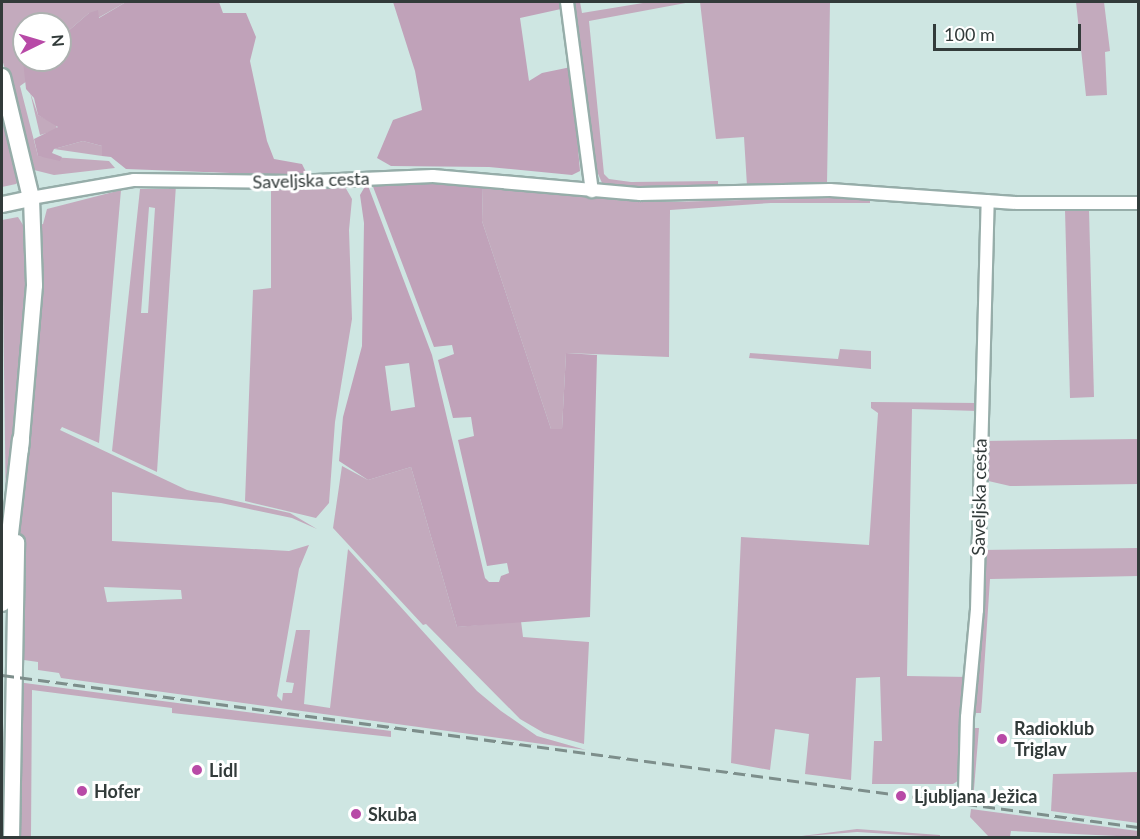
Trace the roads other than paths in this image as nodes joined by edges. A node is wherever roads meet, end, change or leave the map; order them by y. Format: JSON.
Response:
{"nodes":[{"id":1,"x":567,"y":2,"type":"edge"},
{"id":2,"x":2,"y":77,"type":"edge"},
{"id":3,"x":592,"y":191,"type":"junction"},
{"id":4,"x":31,"y":198,"type":"junction"},
{"id":5,"x":988,"y":201,"type":"junction"},
{"id":6,"x":7,"y":203,"type":"edge"},
{"id":7,"x":1138,"y":203,"type":"edge"},
{"id":8,"x":21,"y":439,"type":"junction"},
{"id":9,"x":2,"y":603,"type":"edge"},
{"id":10,"x":966,"y":792,"type":"dead end"},
{"id":11,"x":11,"y":837,"type":"edge"}],
"edges":[{"from":1,"to":3,"type":"street"},
{"from":2,"to":4,"type":"highway"},
{"from":3,"to":4,"type":"street","name":"Saveljska cesta"},
{"from":3,"to":5,"type":"street","name":"Saveljska cesta"},
{"from":4,"to":6,"type":"main road"},
{"from":4,"to":8,"type":"main road"},
{"from":5,"to":7,"type":"street","name":"Saveljska cesta"},
{"from":5,"to":10,"type":"street","name":"Saveljska cesta"},
{"from":8,"to":9,"type":"highway"},
{"from":8,"to":11,"type":"main road"}]}
